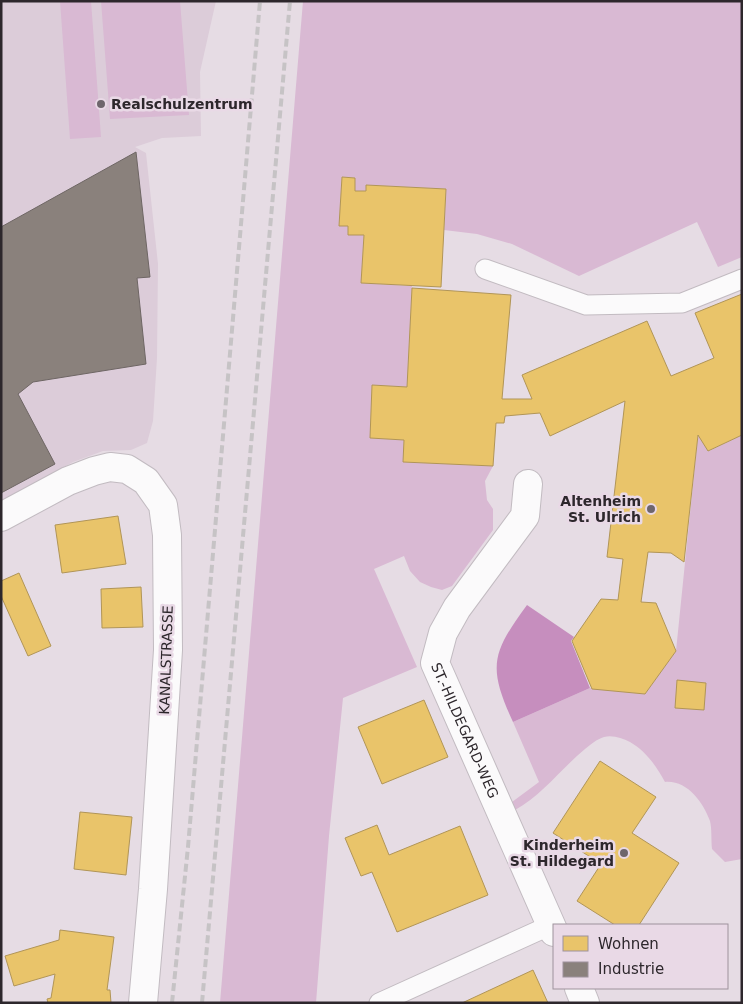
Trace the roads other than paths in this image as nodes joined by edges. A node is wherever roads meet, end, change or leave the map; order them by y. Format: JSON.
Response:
{"nodes":[{"id":1,"x":484,"y":269,"type":"dead end"},
{"id":2,"x":742,"y":279,"type":"edge"},
{"id":3,"x":528,"y":484,"type":"dead end"},
{"id":4,"x":1,"y":517,"type":"edge"},
{"id":5,"x":553,"y":928,"type":"edge"},
{"id":6,"x":579,"y":989,"type":"edge"},
{"id":7,"x":143,"y":1003,"type":"edge"},
{"id":8,"x":379,"y":1003,"type":"edge"},
{"id":9,"x":585,"y":1003,"type":"edge"}],
"edges":[{"from":1,"to":2,"type":"lane"},
{"from":3,"to":5,"type":"street","name":"ST.-HILDEGARD-WEG"},
{"from":4,"to":7,"type":"street","name":"KANALSTRASSE"},
{"from":5,"to":8,"type":"lane"},
{"from":6,"to":9,"type":"street"}]}
